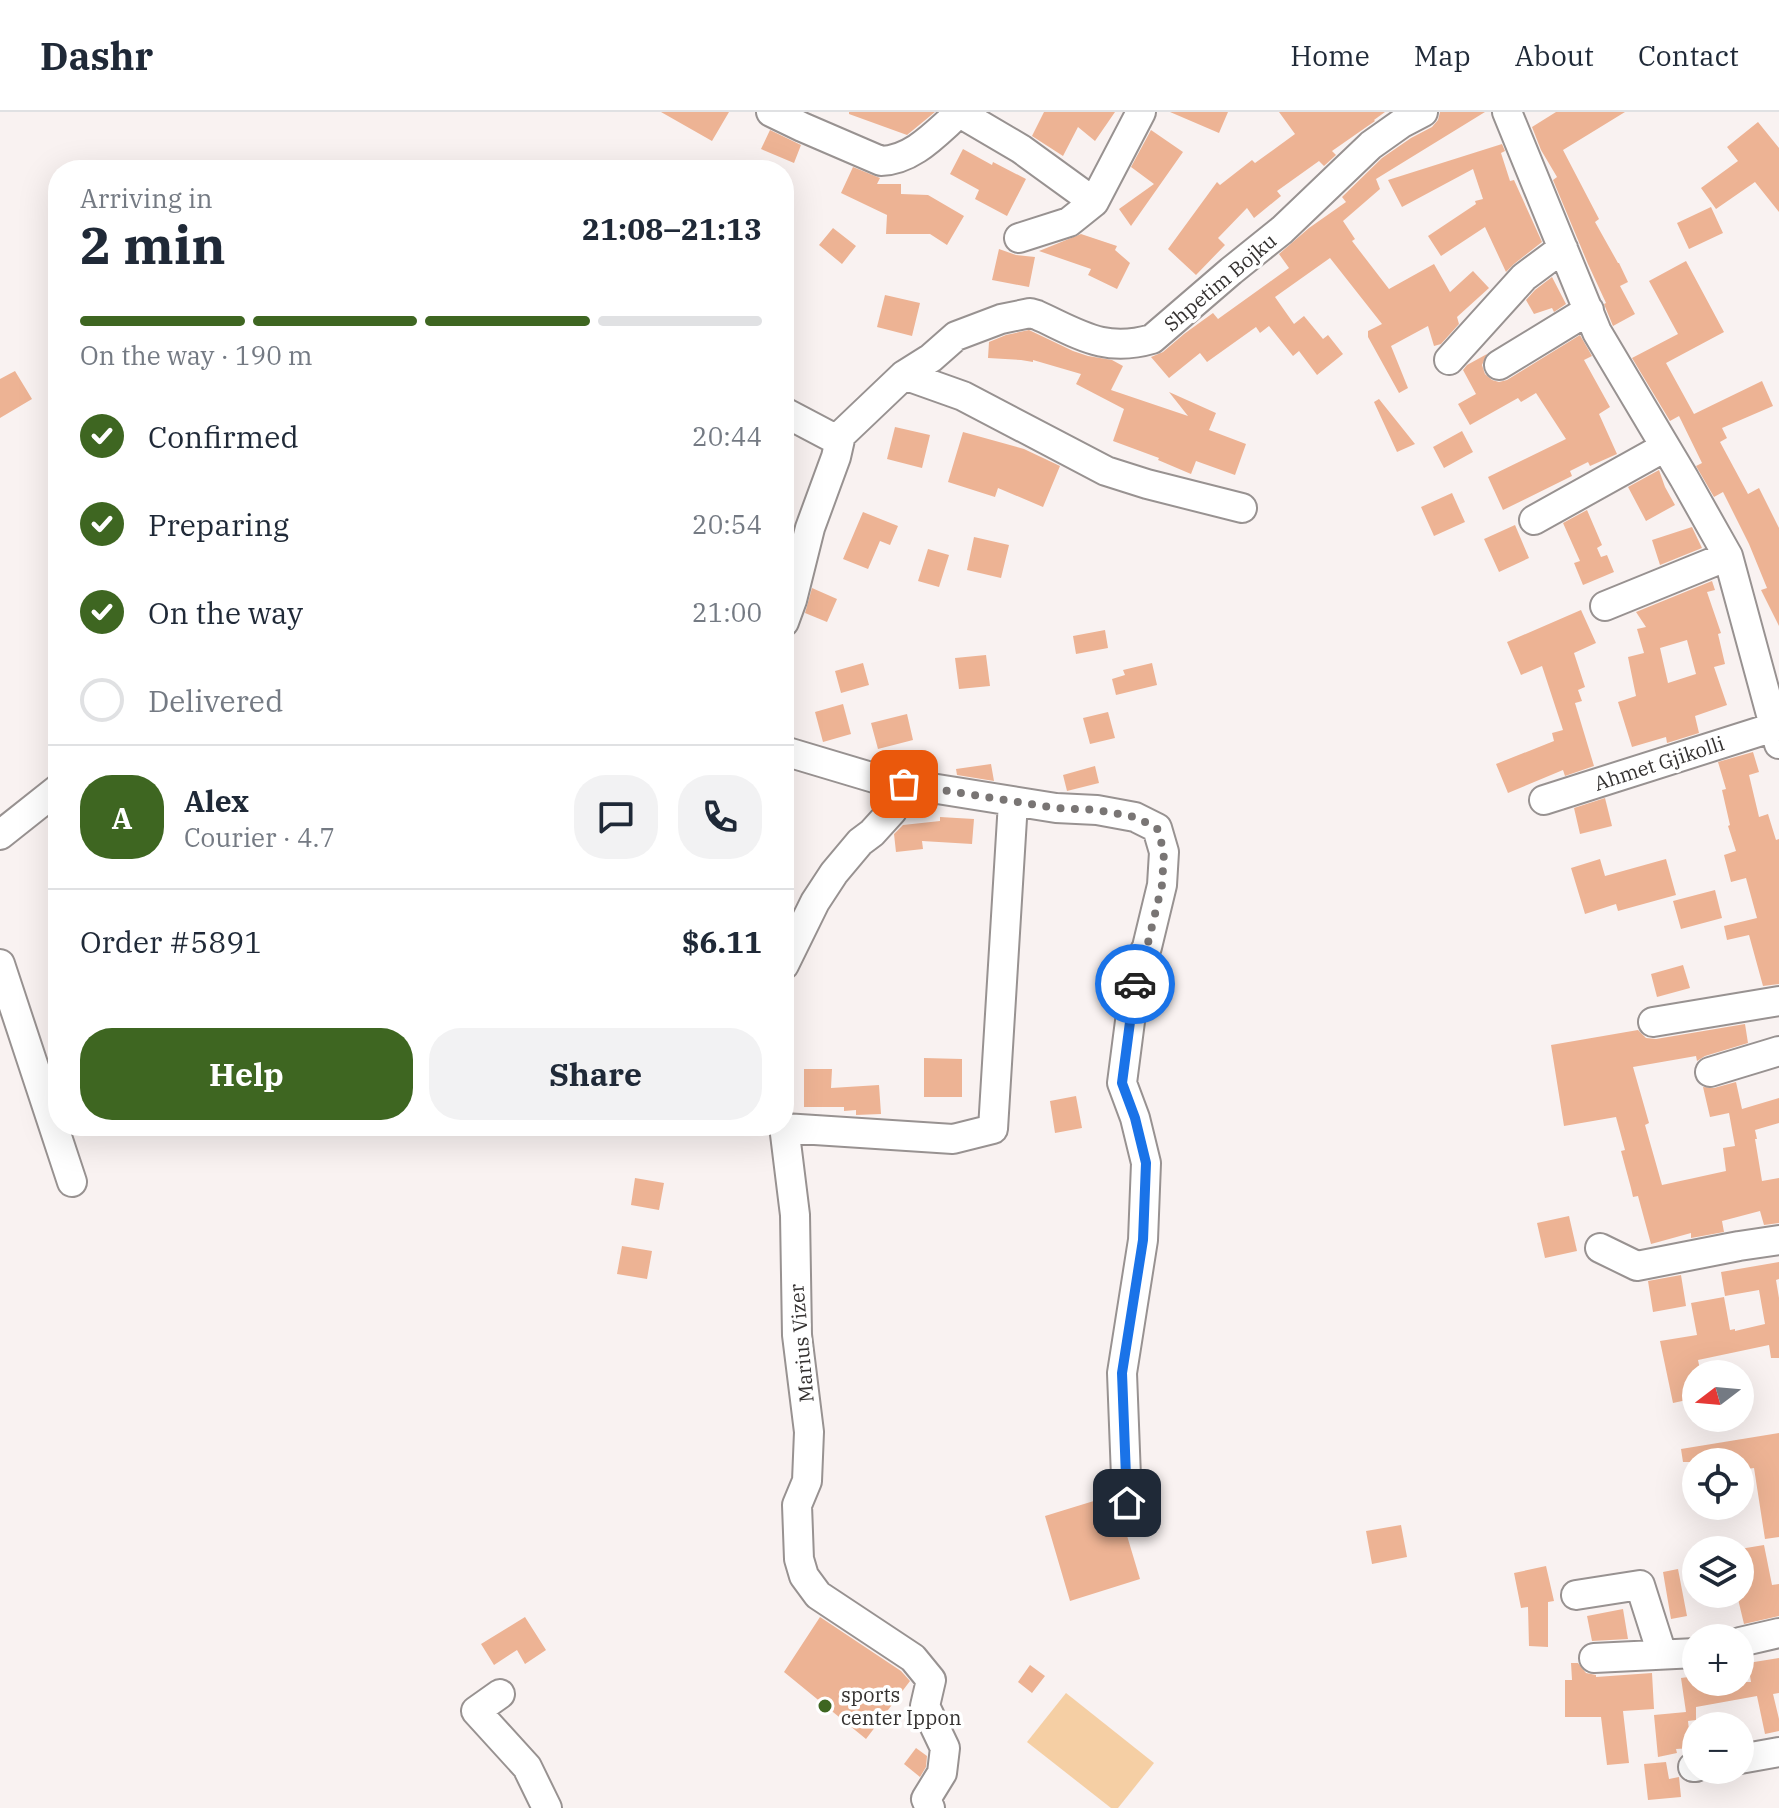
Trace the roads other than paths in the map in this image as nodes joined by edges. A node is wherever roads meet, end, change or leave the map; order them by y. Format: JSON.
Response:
{"nodes":[{"id":1,"x":771,"y":112,"type":"edge"},
{"id":2,"x":1141,"y":112,"type":"edge"},
{"id":3,"x":1423,"y":112,"type":"edge"},
{"id":4,"x":1507,"y":112,"type":"edge"},
{"id":5,"x":958,"y":113,"type":"edge"},
{"id":6,"x":1094,"y":202,"type":"junction"},
{"id":7,"x":1019,"y":238,"type":"dead end"},
{"id":8,"x":1563,"y":248,"type":"junction"},
{"id":9,"x":1589,"y":310,"type":"junction"},
{"id":10,"x":1449,"y":360,"type":"dead end"},
{"id":11,"x":1499,"y":365,"type":"dead end"},
{"id":12,"x":904,"y":375,"type":"junction"},
{"id":13,"x":794,"y":417,"type":"edge"},
{"id":14,"x":839,"y":441,"type":"junction"},
{"id":15,"x":1665,"y":447,"type":"junction"},
{"id":16,"x":1242,"y":508,"type":"dead end"},
{"id":17,"x":1534,"y":520,"type":"dead end"},
{"id":18,"x":794,"y":551,"type":"edge"},
{"id":19,"x":1728,"y":556,"type":"junction"},
{"id":20,"x":1605,"y":606,"type":"dead end"},
{"id":21,"x":1777,"y":736,"type":"edge"},
{"id":22,"x":794,"y":754,"type":"edge"},
{"id":23,"x":904,"y":784,"type":"junction"},
{"id":24,"x":48,"y":797,"type":"edge"},
{"id":25,"x":1544,"y":800,"type":"dead end"},
{"id":26,"x":1013,"y":802,"type":"junction"},
{"id":27,"x":0,"y":835,"type":"edge"},
{"id":28,"x":794,"y":945,"type":"edge"},
{"id":29,"x":0,"y":964,"type":"edge"},
{"id":30,"x":1779,"y":1001,"type":"edge"},
{"id":31,"x":1653,"y":1022,"type":"dead end"},
{"id":32,"x":1779,"y":1051,"type":"edge"},
{"id":33,"x":1710,"y":1072,"type":"dead end"},
{"id":34,"x":48,"y":1109,"type":"edge"},
{"id":35,"x":794,"y":1128,"type":"edge"},
{"id":36,"x":57,"y":1136,"type":"edge"},
{"id":37,"x":785,"y":1136,"type":"edge"},
{"id":38,"x":72,"y":1182,"type":"dead end"},
{"id":39,"x":1779,"y":1240,"type":"edge"},
{"id":40,"x":1600,"y":1248,"type":"dead end"},
{"id":41,"x":1127,"y":1503,"type":"dead end"},
{"id":42,"x":1576,"y":1595,"type":"dead end"},
{"id":43,"x":1779,"y":1633,"type":"edge"},
{"id":44,"x":1754,"y":1639,"type":"edge"},
{"id":45,"x":1682,"y":1653,"type":"edge"},
{"id":46,"x":1662,"y":1654,"type":"junction"},
{"id":47,"x":1594,"y":1658,"type":"dead end"},
{"id":48,"x":500,"y":1694,"type":"dead end"},
{"id":49,"x":1779,"y":1752,"type":"edge"},
{"id":50,"x":1754,"y":1756,"type":"edge"},
{"id":51,"x":547,"y":1808,"type":"edge"},
{"id":52,"x":930,"y":1808,"type":"edge"}],
"edges":[{"from":1,"to":5,"type":"street"},
{"from":2,"to":6,"type":"street"},
{"from":3,"to":12,"type":"street","name":"Shpetim Bojku"},
{"from":4,"to":8,"type":"street","name":"Ahmet Gjikolli"},
{"from":5,"to":6,"type":"street"},
{"from":6,"to":7,"type":"street"},
{"from":8,"to":9,"type":"street","name":"Ahmet Gjikolli"},
{"from":8,"to":10,"type":"street"},
{"from":9,"to":11,"type":"street"},
{"from":9,"to":15,"type":"street","name":"Ahmet Gjikolli"},
{"from":12,"to":14,"type":"street","name":"Shpetim Bojku"},
{"from":12,"to":16,"type":"street"},
{"from":13,"to":14,"type":"street"},
{"from":14,"to":18,"type":"street","name":"Shpetim Bojku"},
{"from":15,"to":17,"type":"street"},
{"from":15,"to":19,"type":"street","name":"Ahmet Gjikolli"},
{"from":19,"to":20,"type":"street"},
{"from":19,"to":21,"type":"street","name":"Ahmet Gjikolli"},
{"from":21,"to":25,"type":"street","name":"Ahmet Gjikolli"},
{"from":22,"to":23,"type":"street"},
{"from":23,"to":26,"type":"street"},
{"from":23,"to":28,"type":"street"},
{"from":24,"to":27,"type":"street"},
{"from":26,"to":35,"type":"street"},
{"from":26,"to":41,"type":"street"},
{"from":29,"to":34,"type":"street"},
{"from":30,"to":31,"type":"street"},
{"from":32,"to":33,"type":"street"},
{"from":36,"to":38,"type":"street"},
{"from":37,"to":52,"type":"street","name":"Marius Vizer"},
{"from":39,"to":40,"type":"street"},
{"from":42,"to":46,"type":"street"},
{"from":43,"to":44,"type":"street"},
{"from":45,"to":46,"type":"street"},
{"from":46,"to":47,"type":"street"},
{"from":48,"to":51,"type":"street"},
{"from":49,"to":50,"type":"street"}]}
